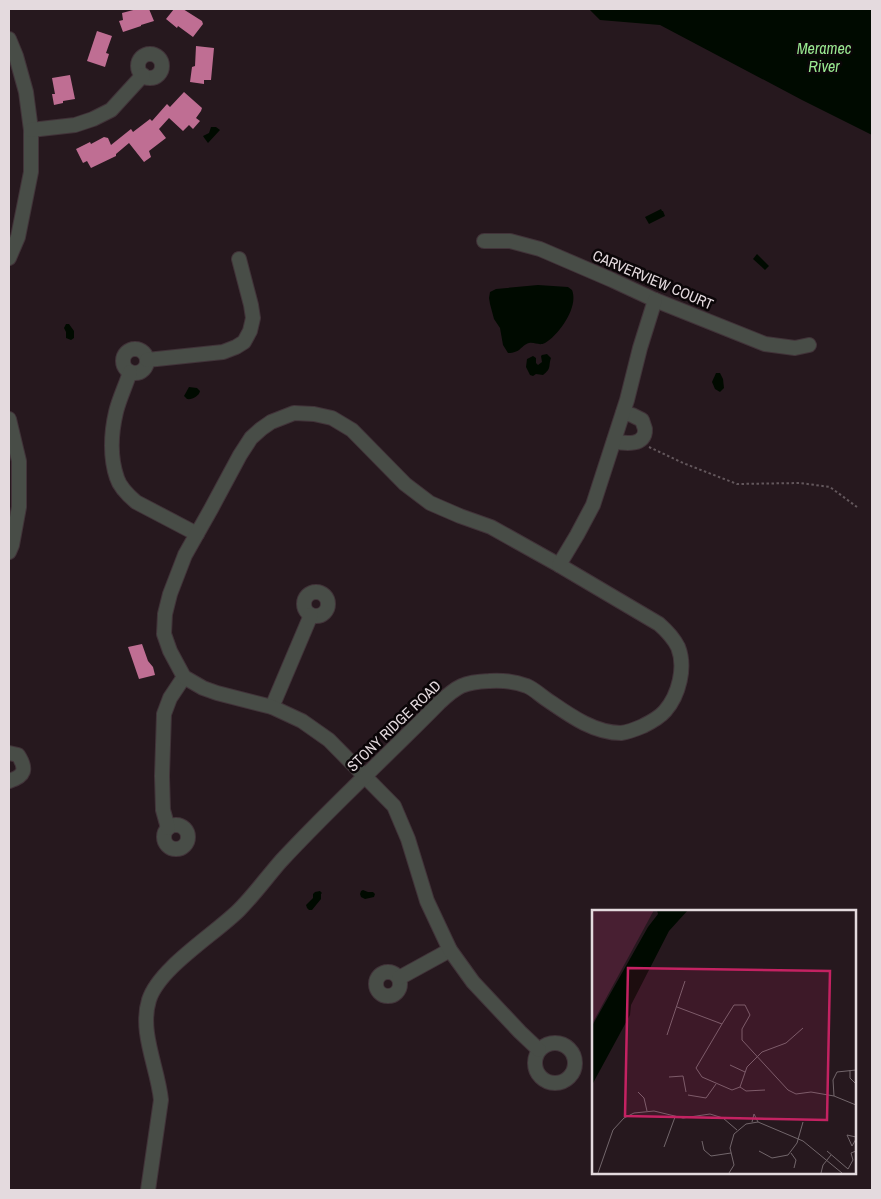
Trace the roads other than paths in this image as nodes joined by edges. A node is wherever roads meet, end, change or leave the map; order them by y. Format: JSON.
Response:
{"nodes":[{"id":1,"x":9,"y":39,"type":"edge"},
{"id":2,"x":143,"y":76,"type":"dead end"},
{"id":3,"x":31,"y":130,"type":"junction"},
{"id":4,"x":484,"y":240,"type":"dead end"},
{"id":5,"x":9,"y":258,"type":"edge"},
{"id":6,"x":238,"y":259,"type":"dead end"},
{"id":7,"x":655,"y":300,"type":"junction"},
{"id":8,"x":809,"y":345,"type":"dead end"},
{"id":9,"x":147,"y":360,"type":"junction"},
{"id":10,"x":130,"y":372,"type":"junction"},
{"id":11,"x":623,"y":413,"type":"junction"},
{"id":12,"x":9,"y":419,"type":"edge"},
{"id":13,"x":614,"y":441,"type":"junction"},
{"id":14,"x":197,"y":534,"type":"junction"},
{"id":15,"x":9,"y":552,"type":"edge"},
{"id":16,"x":559,"y":565,"type":"junction"},
{"id":17,"x":312,"y":615,"type":"dead end"},
{"id":18,"x":184,"y":677,"type":"junction"},
{"id":19,"x":272,"y":707,"type":"junction"},
{"id":20,"x":9,"y":753,"type":"edge"},
{"id":21,"x":365,"y":776,"type":"junction"},
{"id":22,"x":9,"y":780,"type":"edge"},
{"id":23,"x":168,"y":828,"type":"dead end"},
{"id":24,"x":450,"y":950,"type":"junction"},
{"id":25,"x":399,"y":978,"type":"dead end"},
{"id":26,"x":539,"y":1050,"type":"dead end"},
{"id":27,"x":148,"y":1190,"type":"edge"}],
"edges":[{"from":1,"to":3,"type":"street"},
{"from":2,"to":3,"type":"street"},
{"from":3,"to":5,"type":"street"},
{"from":4,"to":7,"type":"street","name":"CARVERVIEW COURT"},
{"from":6,"to":9,"type":"street"},
{"from":7,"to":8,"type":"street","name":"CARVERVIEW COURT"},
{"from":7,"to":11,"type":"street"},
{"from":9,"to":10,"type":"street"},
{"from":9,"to":10,"type":"street"},
{"from":10,"to":14,"type":"street"},
{"from":11,"to":13,"type":"street"},
{"from":11,"to":13,"type":"street"},
{"from":12,"to":15,"type":"street"},
{"from":13,"to":16,"type":"street"},
{"from":14,"to":16,"type":"street","name":"STONY RIDGE ROAD"},
{"from":14,"to":18,"type":"street","name":"STONY RIDGE ROAD"},
{"from":16,"to":21,"type":"street","name":"STONY RIDGE ROAD"},
{"from":17,"to":19,"type":"street"},
{"from":18,"to":19,"type":"street"},
{"from":18,"to":23,"type":"street"},
{"from":19,"to":21,"type":"street"},
{"from":20,"to":22,"type":"street"},
{"from":21,"to":24,"type":"street"},
{"from":21,"to":27,"type":"street","name":"STONY RIDGE ROAD"},
{"from":24,"to":25,"type":"street"},
{"from":24,"to":26,"type":"street"}]}
